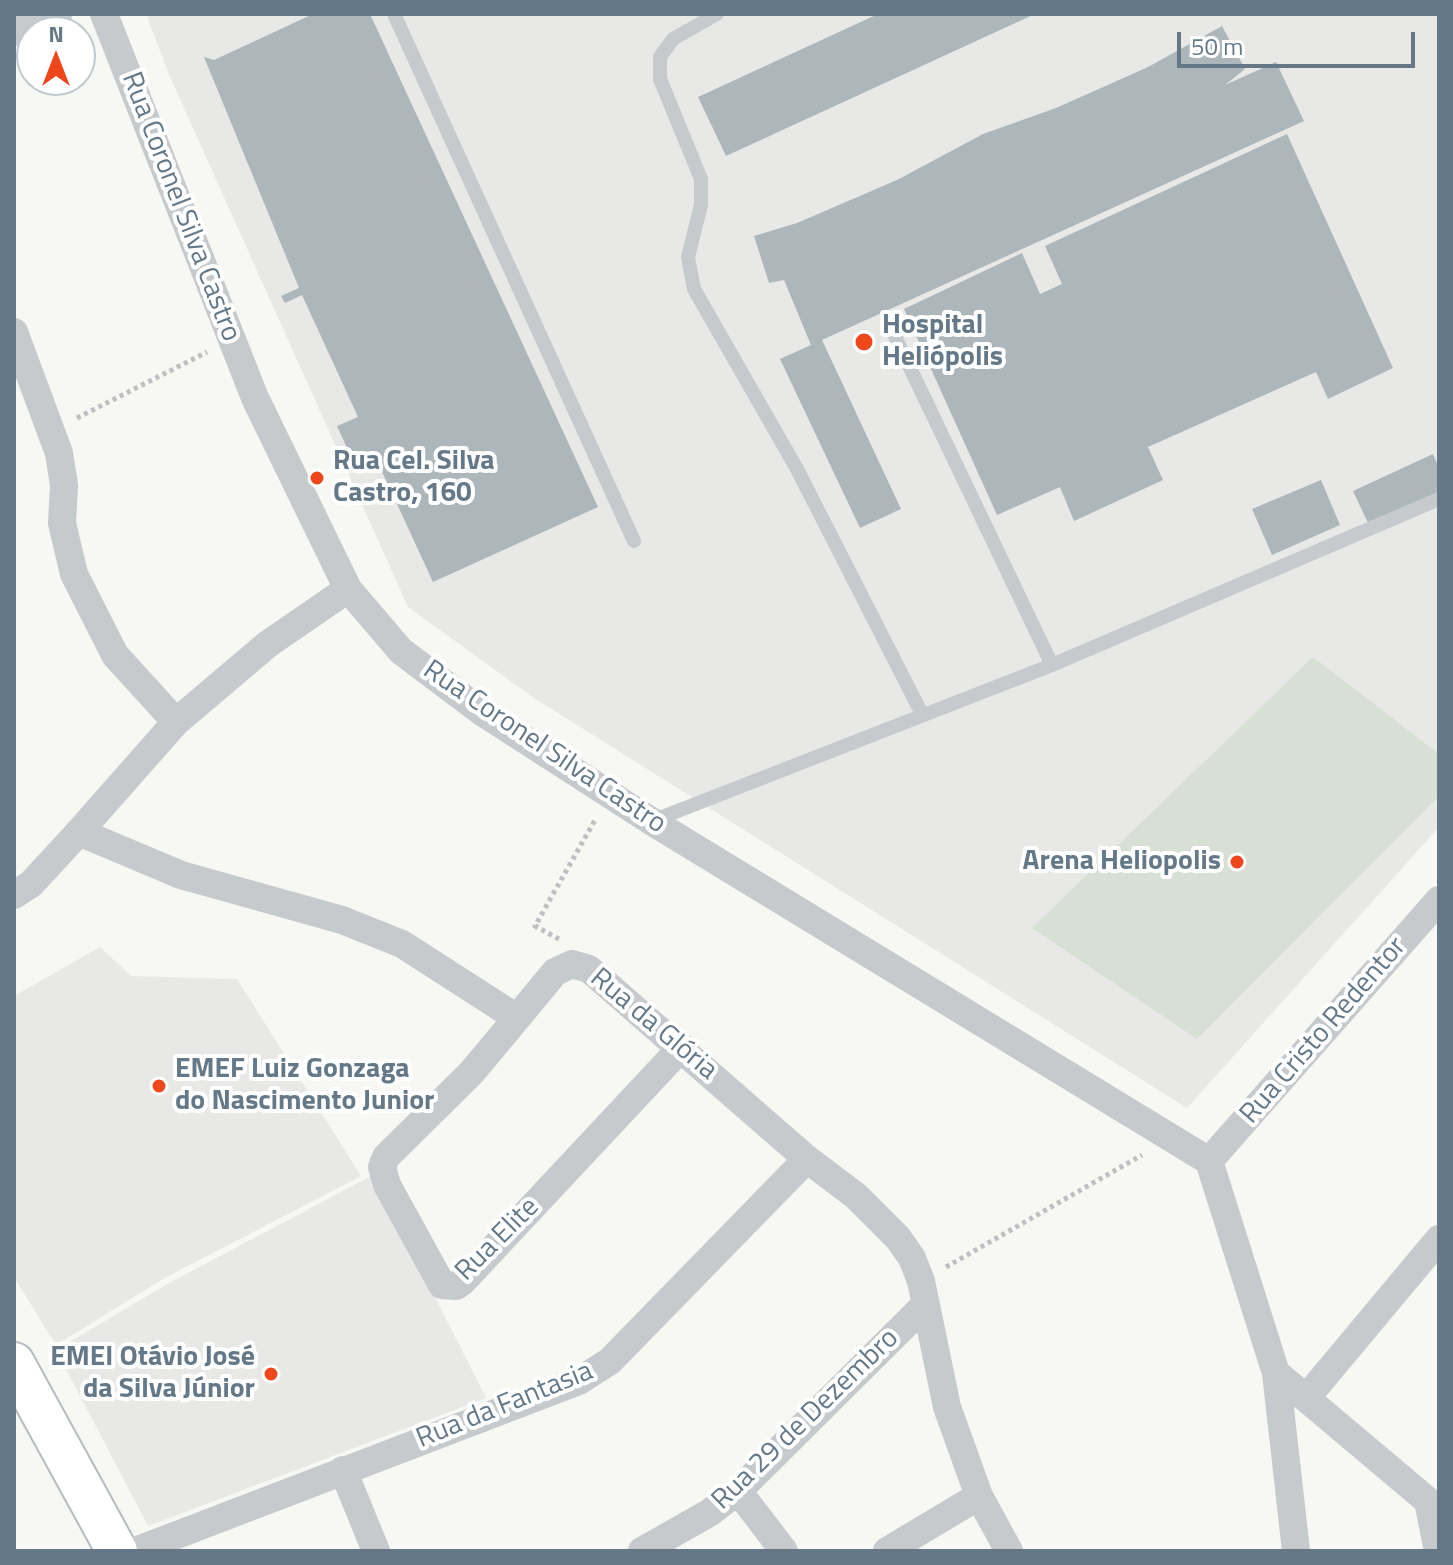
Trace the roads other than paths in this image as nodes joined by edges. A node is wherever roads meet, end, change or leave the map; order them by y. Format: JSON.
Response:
{"nodes":[{"id":1,"x":58,"y":14,"type":"edge"},
{"id":2,"x":104,"y":14,"type":"edge"},
{"id":3,"x":394,"y":14,"type":"edge"},
{"id":4,"x":717,"y":14,"type":"edge"},
{"id":5,"x":14,"y":32,"type":"edge"},
{"id":6,"x":892,"y":330,"type":"dead end"},
{"id":7,"x":14,"y":332,"type":"edge"},
{"id":8,"x":1439,"y":499,"type":"edge"},
{"id":9,"x":634,"y":541,"type":"dead end"},
{"id":10,"x":348,"y":589,"type":"junction"},
{"id":11,"x":1052,"y":665,"type":"junction"},
{"id":12,"x":922,"y":714,"type":"junction"},
{"id":13,"x":176,"y":722,"type":"junction"},
{"id":14,"x":651,"y":821,"type":"junction"},
{"id":15,"x":79,"y":832,"type":"junction"},
{"id":16,"x":14,"y":895,"type":"edge"},
{"id":17,"x":1439,"y":900,"type":"edge"},
{"id":18,"x":517,"y":1018,"type":"junction"},
{"id":19,"x":682,"y":1047,"type":"junction"},
{"id":20,"x":807,"y":1159,"type":"junction"},
{"id":21,"x":1209,"y":1161,"type":"junction"},
{"id":22,"x":1439,"y":1239,"type":"edge"},
{"id":23,"x":922,"y":1294,"type":"junction"},
{"id":24,"x":14,"y":1363,"type":"edge"},
{"id":25,"x":1276,"y":1373,"type":"junction"},
{"id":26,"x":1307,"y":1397,"type":"junction"},
{"id":27,"x":343,"y":1470,"type":"junction"},
{"id":28,"x":738,"y":1491,"type":"junction"},
{"id":29,"x":979,"y":1496,"type":"junction"},
{"id":30,"x":1434,"y":1498,"type":"edge"},
{"id":31,"x":117,"y":1551,"type":"edge"},
{"id":32,"x":135,"y":1551,"type":"edge"},
{"id":33,"x":376,"y":1551,"type":"edge"},
{"id":34,"x":642,"y":1551,"type":"edge"},
{"id":35,"x":784,"y":1551,"type":"edge"},
{"id":36,"x":887,"y":1551,"type":"edge"},
{"id":37,"x":1009,"y":1551,"type":"edge"},
{"id":38,"x":1296,"y":1551,"type":"edge"},
{"id":39,"x":1438,"y":1551,"type":"edge"}],
"edges":[{"from":1,"to":5,"type":"street"},
{"from":2,"to":10,"type":"street","name":"Rua Coronel Silva Castro"},
{"from":3,"to":9,"type":"lane"},
{"from":4,"to":12,"type":"lane"},
{"from":6,"to":11,"type":"lane"},
{"from":7,"to":13,"type":"street"},
{"from":8,"to":11,"type":"lane"},
{"from":10,"to":13,"type":"street"},
{"from":10,"to":14,"type":"street","name":"Rua Coronel Silva Castro"},
{"from":11,"to":12,"type":"lane"},
{"from":12,"to":14,"type":"lane"},
{"from":13,"to":15,"type":"street"},
{"from":14,"to":21,"type":"street","name":"Rua Coronel Silva Castro"},
{"from":15,"to":16,"type":"street"},
{"from":15,"to":18,"type":"street"},
{"from":17,"to":21,"type":"lane"},
{"from":18,"to":19,"type":"street","name":"Rua da Glória"},
{"from":18,"to":19,"type":"street","name":"Rua Elite"},
{"from":19,"to":20,"type":"street","name":"Rua da Glória"},
{"from":20,"to":23,"type":"street","name":"Rua da Glória"},
{"from":20,"to":27,"type":"street","name":"Rua da Fantasia"},
{"from":21,"to":25,"type":"street"},
{"from":22,"to":26,"type":"street"},
{"from":23,"to":28,"type":"street","name":"Rua 29 de Dezembro"},
{"from":23,"to":29,"type":"street","name":"Rua da Glória"},
{"from":24,"to":31,"type":"main road"},
{"from":25,"to":26,"type":"street"},
{"from":25,"to":38,"type":"street"},
{"from":26,"to":30,"type":"street"},
{"from":27,"to":32,"type":"street","name":"Rua da Fantasia"},
{"from":27,"to":33,"type":"street"},
{"from":28,"to":34,"type":"street","name":"Rua 29 de Dezembro"},
{"from":28,"to":35,"type":"street"},
{"from":29,"to":36,"type":"street"},
{"from":29,"to":37,"type":"street","name":"Rua da Glória"},
{"from":30,"to":39,"type":"street"}]}
